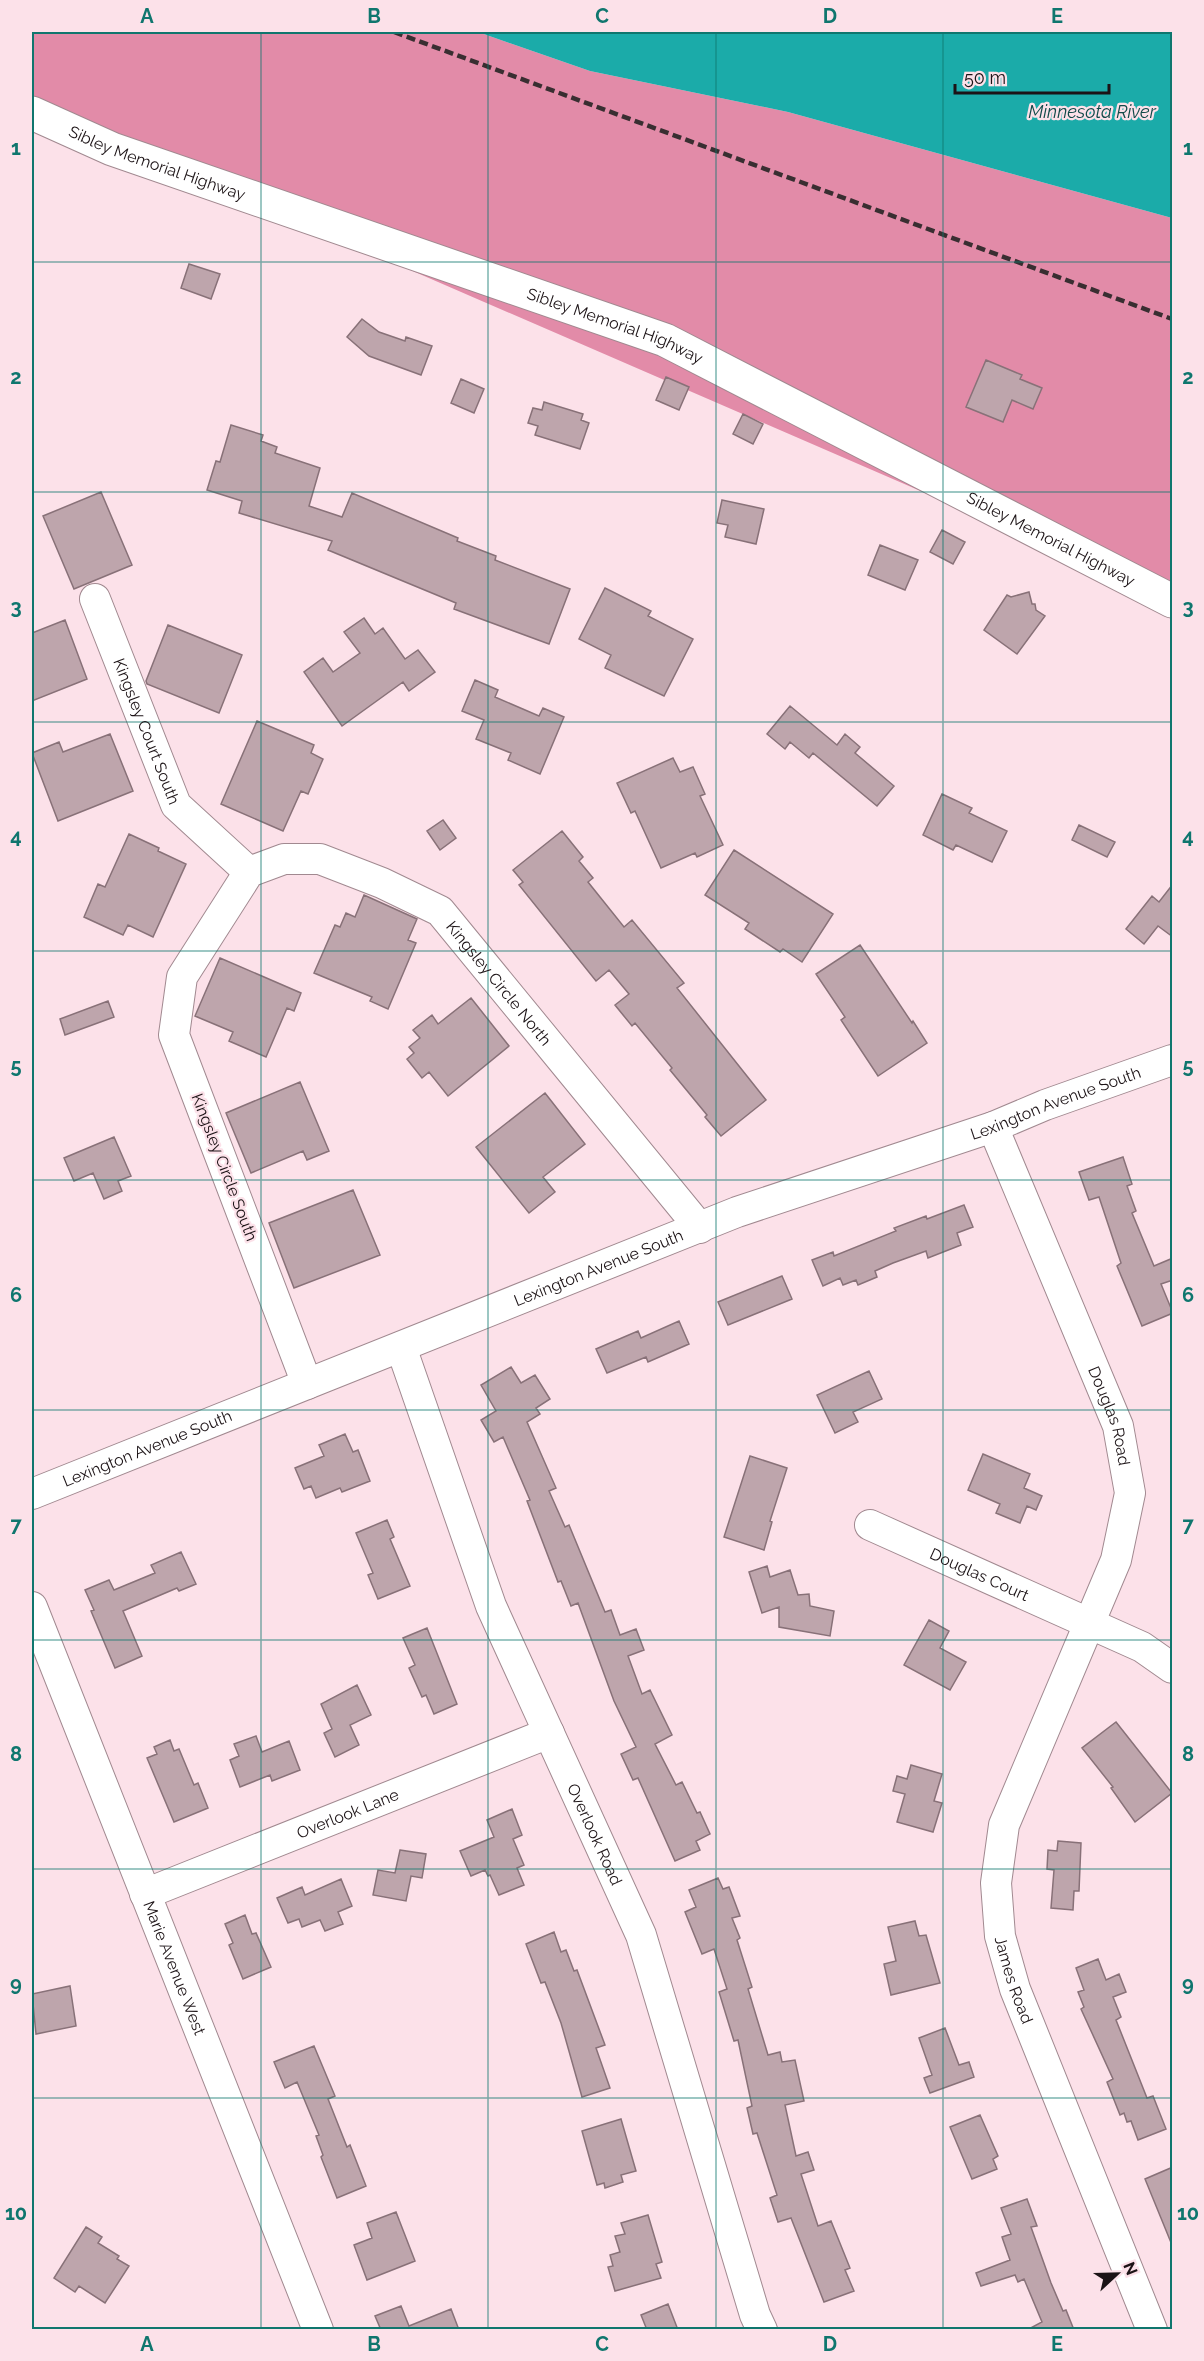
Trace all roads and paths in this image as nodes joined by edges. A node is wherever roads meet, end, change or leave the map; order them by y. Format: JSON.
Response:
{"nodes":[{"id":1,"x":32,"y":113,"type":"edge"},
{"id":2,"x":95,"y":599,"type":"dead end"},
{"id":3,"x":1173,"y":601,"type":"edge"},
{"id":4,"x":249,"y":872,"type":"junction"},
{"id":5,"x":1173,"y":1060,"type":"edge"},
{"id":6,"x":993,"y":1126,"type":"junction"},
{"id":7,"x":700,"y":1228,"type":"junction"},
{"id":8,"x":401,"y":1347,"type":"junction"},
{"id":9,"x":308,"y":1383,"type":"junction"},
{"id":10,"x":32,"y":1494,"type":"edge"},
{"id":11,"x":870,"y":1525,"type":"dead end"},
{"id":12,"x":32,"y":1607,"type":"edge"},
{"id":13,"x":1088,"y":1622,"type":"junction"},
{"id":14,"x":1173,"y":1668,"type":"edge"},
{"id":15,"x":549,"y":1733,"type":"junction"},
{"id":16,"x":145,"y":1894,"type":"junction"},
{"id":17,"x":318,"y":2330,"type":"edge"},
{"id":18,"x":762,"y":2330,"type":"edge"},
{"id":19,"x":1152,"y":2330,"type":"edge"}],
"edges":[{"from":1,"to":3,"type":"main road","name":"Sibley Memorial Highway"},
{"from":2,"to":4,"type":"street","name":"Kingsley Court South"},
{"from":4,"to":7,"type":"street","name":"Kingsley Circle North"},
{"from":4,"to":9,"type":"street","name":"Kingsley Circle South"},
{"from":5,"to":6,"type":"street","name":"Lexington Avenue South"},
{"from":6,"to":7,"type":"street","name":"Lexington Avenue South"},
{"from":6,"to":13,"type":"street","name":"Douglas Road"},
{"from":7,"to":8,"type":"street","name":"Lexington Avenue South"},
{"from":8,"to":9,"type":"street","name":"Lexington Avenue South"},
{"from":8,"to":15,"type":"street","name":"Overlook Road"},
{"from":9,"to":10,"type":"street","name":"Lexington Avenue South"},
{"from":11,"to":13,"type":"street","name":"Douglas Court"},
{"from":12,"to":16,"type":"street","name":"Marie Avenue West"},
{"from":13,"to":14,"type":"street"},
{"from":13,"to":19,"type":"street","name":"James Road"},
{"from":15,"to":16,"type":"street","name":"Overlook Lane"},
{"from":15,"to":18,"type":"street","name":"Overlook Road"},
{"from":16,"to":17,"type":"street","name":"Marie Avenue West"}]}
